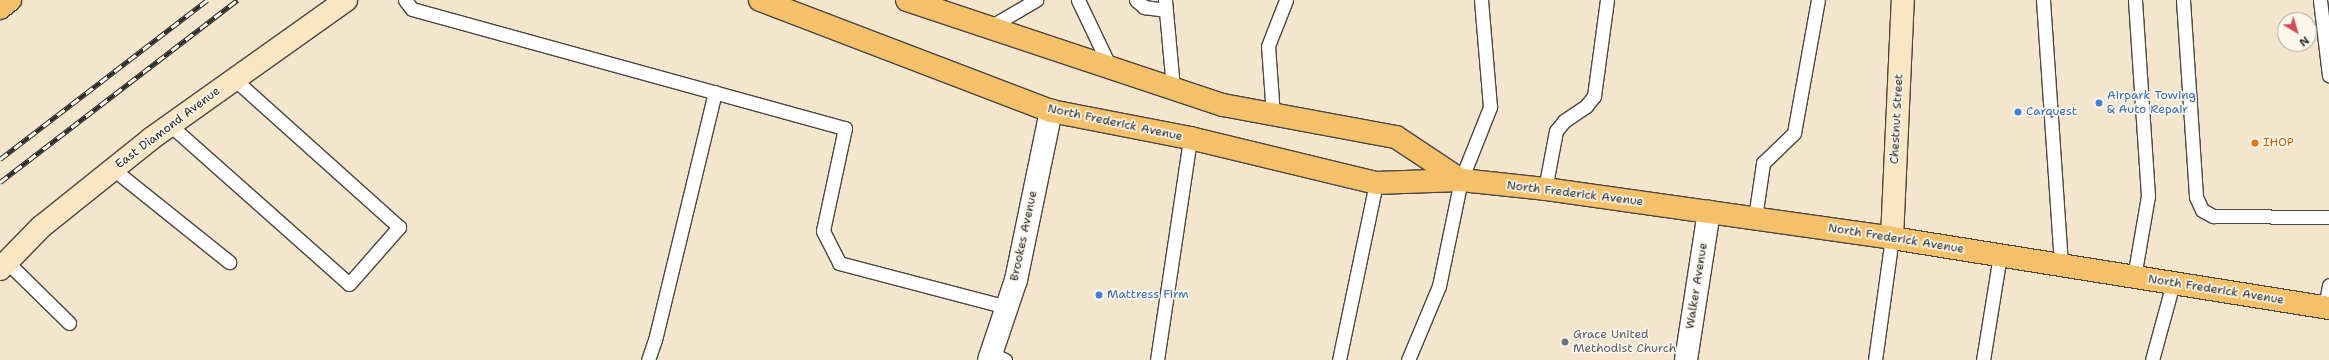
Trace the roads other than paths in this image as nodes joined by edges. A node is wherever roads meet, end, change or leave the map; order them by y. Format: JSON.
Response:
{"nodes":[{"id":1,"x":10,"y":0,"type":"edge"},
{"id":2,"x":346,"y":0,"type":"edge"},
{"id":3,"x":405,"y":0,"type":"edge"},
{"id":4,"x":760,"y":0,"type":"edge"},
{"id":5,"x":907,"y":0,"type":"edge"},
{"id":6,"x":1036,"y":0,"type":"edge"},
{"id":7,"x":1078,"y":0,"type":"edge"},
{"id":8,"x":1136,"y":0,"type":"edge"},
{"id":9,"x":1286,"y":0,"type":"edge"},
{"id":10,"x":1481,"y":0,"type":"edge"},
{"id":11,"x":1607,"y":0,"type":"edge"},
{"id":12,"x":1818,"y":0,"type":"edge"},
{"id":13,"x":1903,"y":0,"type":"edge"},
{"id":14,"x":2043,"y":0,"type":"edge"},
{"id":15,"x":2135,"y":0,"type":"edge"},
{"id":16,"x":2183,"y":0,"type":"edge"},
{"id":17,"x":2320,"y":0,"type":"edge"},
{"id":18,"x":1165,"y":5,"type":"edge"},
{"id":19,"x":0,"y":8,"type":"edge"},
{"id":20,"x":988,"y":28,"type":"junction"},
{"id":21,"x":1110,"y":67,"type":"junction"},
{"id":22,"x":2329,"y":75,"type":"edge"},
{"id":23,"x":234,"y":79,"type":"junction"},
{"id":24,"x":1173,"y":88,"type":"junction"},
{"id":25,"x":715,"y":92,"type":"junction"},
{"id":26,"x":1051,"y":110,"type":"junction"},
{"id":27,"x":1273,"y":115,"type":"junction"},
{"id":28,"x":170,"y":125,"type":"junction"},
{"id":29,"x":1190,"y":138,"type":"junction"},
{"id":30,"x":113,"y":169,"type":"junction"},
{"id":31,"x":1461,"y":180,"type":"junction"},
{"id":32,"x":1376,"y":184,"type":"junction"},
{"id":33,"x":1545,"y":189,"type":"junction"},
{"id":34,"x":1709,"y":212,"type":"junction"},
{"id":35,"x":2329,"y":217,"type":"edge"},
{"id":36,"x":1755,"y":218,"type":"junction"},
{"id":37,"x":1892,"y":238,"type":"junction"},
{"id":38,"x":2000,"y":255,"type":"junction"},
{"id":39,"x":229,"y":262,"type":"dead end"},
{"id":40,"x":2061,"y":265,"type":"junction"},
{"id":41,"x":3,"y":266,"type":"edge"},
{"id":42,"x":2134,"y":277,"type":"junction"},
{"id":43,"x":2173,"y":283,"type":"junction"},
{"id":44,"x":2329,"y":285,"type":"edge"},
{"id":45,"x":1007,"y":307,"type":"junction"},
{"id":46,"x":2327,"y":308,"type":"edge"},
{"id":47,"x":69,"y":323,"type":"dead end"},
{"id":48,"x":995,"y":358,"type":"edge"},
{"id":49,"x":648,"y":360,"type":"edge"},
{"id":50,"x":1158,"y":360,"type":"edge"},
{"id":51,"x":1339,"y":360,"type":"edge"},
{"id":52,"x":1408,"y":360,"type":"edge"},
{"id":53,"x":1686,"y":360,"type":"edge"},
{"id":54,"x":1875,"y":360,"type":"edge"},
{"id":55,"x":1983,"y":360,"type":"edge"},
{"id":56,"x":2152,"y":360,"type":"edge"}],
"edges":[{"from":1,"to":19,"type":"main road"},
{"from":2,"to":23,"type":"street","name":"East Diamond Avenue"},
{"from":3,"to":25,"type":"lane"},
{"from":4,"to":26,"type":"main road","name":"North Frederick Avenue"},
{"from":5,"to":20,"type":"main road","name":"North Frederick Avenue"},
{"from":6,"to":20,"type":"lane"},
{"from":7,"to":21,"type":"lane"},
{"from":8,"to":18,"type":"lane"},
{"from":9,"to":27,"type":"lane"},
{"from":10,"to":31,"type":"lane"},
{"from":11,"to":33,"type":"lane"},
{"from":12,"to":36,"type":"lane"},
{"from":13,"to":37,"type":"street","name":"Chestnut Street"},
{"from":14,"to":40,"type":"lane"},
{"from":15,"to":42,"type":"lane"},
{"from":16,"to":35,"type":"lane"},
{"from":17,"to":22,"type":"lane"},
{"from":18,"to":24,"type":"lane"},
{"from":20,"to":21,"type":"main road","name":"North Frederick Avenue"},
{"from":21,"to":24,"type":"main road","name":"North Frederick Avenue"},
{"from":23,"to":28,"type":"street","name":"East Diamond Avenue"},
{"from":23,"to":28,"type":"lane"},
{"from":24,"to":27,"type":"main road","name":"North Frederick Avenue"},
{"from":25,"to":45,"type":"lane"},
{"from":25,"to":49,"type":"lane"},
{"from":26,"to":29,"type":"main road","name":"North Frederick Avenue"},
{"from":26,"to":45,"type":"street","name":"Brookes Avenue"},
{"from":27,"to":31,"type":"main road","name":"North Frederick Avenue"},
{"from":28,"to":30,"type":"street","name":"East Diamond Avenue"},
{"from":29,"to":32,"type":"main road","name":"North Frederick Avenue"},
{"from":29,"to":50,"type":"lane"},
{"from":30,"to":39,"type":"lane"},
{"from":30,"to":41,"type":"street","name":"East Diamond Avenue"},
{"from":31,"to":32,"type":"main road","name":"North Frederick Avenue"},
{"from":31,"to":33,"type":"main road","name":"North Frederick Avenue"},
{"from":31,"to":52,"type":"lane"},
{"from":32,"to":51,"type":"lane"},
{"from":33,"to":34,"type":"main road","name":"North Frederick Avenue"},
{"from":34,"to":36,"type":"main road","name":"North Frederick Avenue"},
{"from":34,"to":53,"type":"street","name":"Walker Avenue"},
{"from":36,"to":37,"type":"main road","name":"North Frederick Avenue"},
{"from":37,"to":38,"type":"main road","name":"North Frederick Avenue"},
{"from":37,"to":54,"type":"lane"},
{"from":38,"to":40,"type":"main road","name":"North Frederick Avenue"},
{"from":38,"to":55,"type":"lane"},
{"from":40,"to":42,"type":"main road","name":"North Frederick Avenue"},
{"from":41,"to":47,"type":"lane"},
{"from":42,"to":43,"type":"main road","name":"North Frederick Avenue"},
{"from":43,"to":46,"type":"main road","name":"North Frederick Avenue"},
{"from":43,"to":56,"type":"lane"},
{"from":44,"to":46,"type":"lane"},
{"from":45,"to":48,"type":"street","name":"Brookes Avenue"}]}
